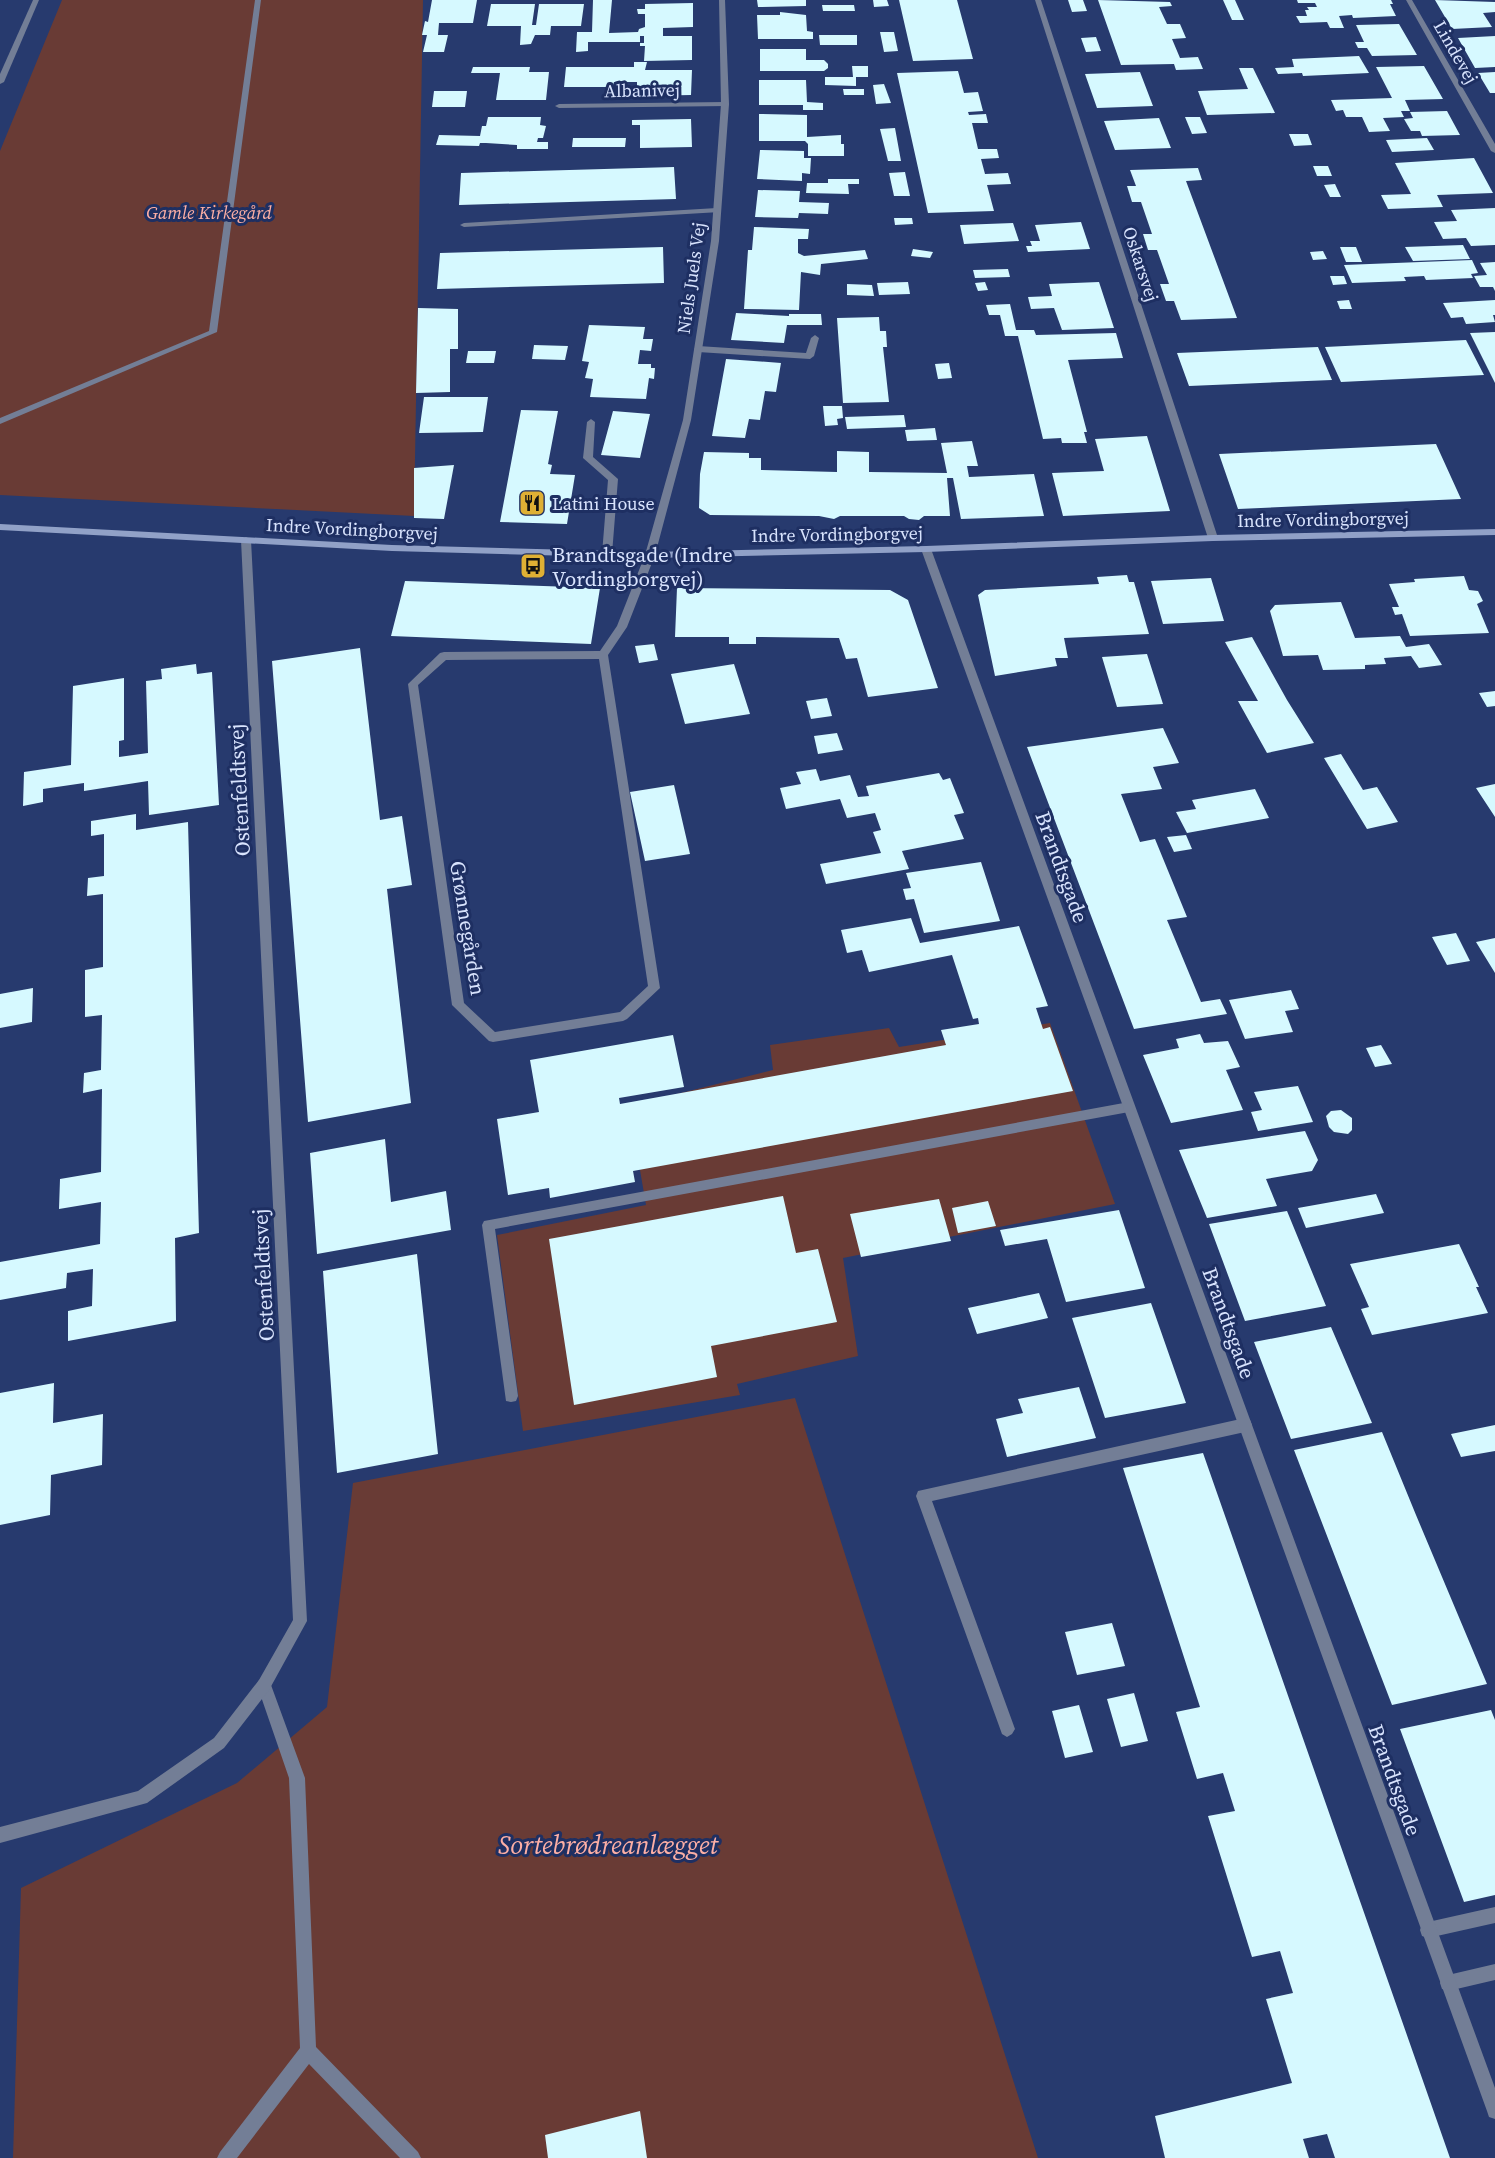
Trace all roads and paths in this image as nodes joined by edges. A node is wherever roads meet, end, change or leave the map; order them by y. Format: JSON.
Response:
{"nodes":[{"id":1,"x":36,"y":0,"type":"edge"},
{"id":2,"x":258,"y":0,"type":"edge"},
{"id":3,"x":722,"y":0,"type":"edge"},
{"id":4,"x":1038,"y":0,"type":"edge"},
{"id":5,"x":1409,"y":0,"type":"edge"},
{"id":6,"x":0,"y":82,"type":"edge"},
{"id":7,"x":725,"y":104,"type":"junction"},
{"id":8,"x":559,"y":106,"type":"dead end"},
{"id":9,"x":1495,"y":151,"type":"edge"},
{"id":10,"x":717,"y":210,"type":"junction"},
{"id":11,"x":464,"y":225,"type":"dead end"},
{"id":12,"x":815,"y":338,"type":"dead end"},
{"id":13,"x":698,"y":349,"type":"junction"},
{"id":14,"x":0,"y":421,"type":"edge"},
{"id":15,"x":591,"y":422,"type":"dead end"},
{"id":16,"x":0,"y":527,"type":"edge"},
{"id":17,"x":1495,"y":532,"type":"edge"},
{"id":18,"x":1213,"y":538,"type":"junction"},
{"id":19,"x":246,"y":540,"type":"junction"},
{"id":20,"x":926,"y":549,"type":"junction"},
{"id":21,"x":607,"y":554,"type":"junction"},
{"id":22,"x":650,"y":555,"type":"junction"},
{"id":23,"x":603,"y":655,"type":"junction"},
{"id":24,"x":1129,"y":1107,"type":"junction"},
{"id":25,"x":511,"y":1396,"type":"dead end"},
{"id":26,"x":1245,"y":1425,"type":"junction"},
{"id":27,"x":264,"y":1685,"type":"junction"},
{"id":28,"x":1007,"y":1729,"type":"dead end"},
{"id":29,"x":0,"y":1835,"type":"edge"},
{"id":30,"x":1495,"y":1915,"type":"edge"},
{"id":31,"x":1428,"y":1930,"type":"junction"},
{"id":32,"x":1495,"y":1972,"type":"edge"},
{"id":33,"x":1448,"y":1983,"type":"junction"},
{"id":34,"x":308,"y":2051,"type":"junction"},
{"id":35,"x":1495,"y":2111,"type":"edge"},
{"id":36,"x":226,"y":2158,"type":"edge"},
{"id":37,"x":412,"y":2158,"type":"edge"}],
"edges":[{"from":1,"to":6,"type":"street"},
{"from":2,"to":14,"type":"street"},
{"from":3,"to":7,"type":"street","name":"Niels Juels Vej"},
{"from":4,"to":18,"type":"street","name":"Oskarsvej"},
{"from":5,"to":9,"type":"street","name":"Lindevej"},
{"from":7,"to":8,"type":"street","name":"Albanivej"},
{"from":7,"to":10,"type":"street","name":"Niels Juels Vej"},
{"from":10,"to":11,"type":"street"},
{"from":10,"to":13,"type":"street","name":"Niels Juels Vej"},
{"from":12,"to":13,"type":"street"},
{"from":13,"to":22,"type":"street","name":"Niels Juels Vej"},
{"from":15,"to":21,"type":"street"},
{"from":16,"to":19,"type":"main road","name":"Indre Vordingborgvej"},
{"from":17,"to":18,"type":"main road","name":"Indre Vordingborgvej"},
{"from":18,"to":20,"type":"main road","name":"Indre Vordingborgvej"},
{"from":19,"to":21,"type":"main road","name":"Indre Vordingborgvej"},
{"from":19,"to":27,"type":"street","name":"Ostenfeldtsvej"},
{"from":20,"to":22,"type":"main road","name":"Indre Vordingborgvej"},
{"from":20,"to":24,"type":"street","name":"Brandtsgade"},
{"from":21,"to":22,"type":"main road","name":"Indre Vordingborgvej"},
{"from":22,"to":23,"type":"street"},
{"from":23,"to":23,"type":"street","name":"Grønnegården"},
{"from":24,"to":25,"type":"street"},
{"from":24,"to":26,"type":"street","name":"Brandtsgade"},
{"from":26,"to":28,"type":"street"},
{"from":26,"to":31,"type":"street","name":"Brandtsgade"},
{"from":27,"to":29,"type":"street","name":"Ostenfeldtsvej"},
{"from":27,"to":34,"type":"street"},
{"from":30,"to":31,"type":"street"},
{"from":31,"to":33,"type":"street","name":"Brandtsgade"},
{"from":32,"to":33,"type":"street"},
{"from":33,"to":35,"type":"street","name":"Brandtsgade"},
{"from":34,"to":36,"type":"street"},
{"from":34,"to":37,"type":"street"}]}
